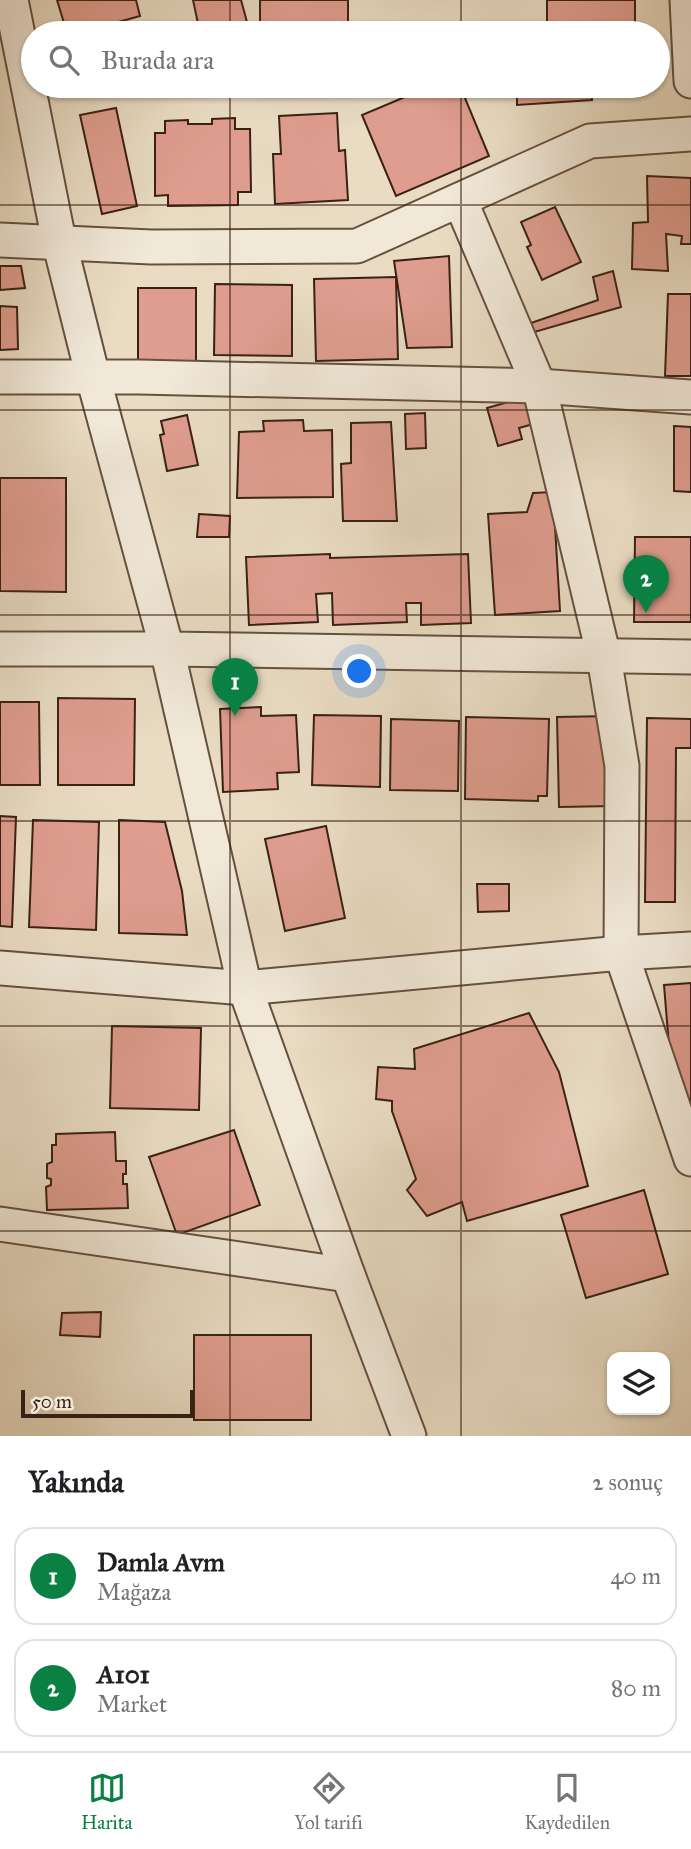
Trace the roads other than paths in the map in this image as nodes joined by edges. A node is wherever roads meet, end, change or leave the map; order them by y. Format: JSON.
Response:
{"nodes":[{"id":1,"x":11,"y":0,"type":"edge"},
{"id":2,"x":687,"y":0,"type":"edge"},
{"id":3,"x":21,"y":50,"type":"edge"},
{"id":4,"x":691,"y":80,"type":"edge"},
{"id":5,"x":31,"y":98,"type":"edge"},
{"id":6,"x":691,"y":134,"type":"edge"},
{"id":7,"x":460,"y":200,"type":"junction"},
{"id":8,"x":0,"y":240,"type":"edge"},
{"id":9,"x":59,"y":241,"type":"junction"},
{"id":10,"x":0,"y":377,"type":"edge"},
{"id":11,"x":93,"y":377,"type":"junction"},
{"id":12,"x":539,"y":386,"type":"junction"},
{"id":13,"x":691,"y":397,"type":"edge"},
{"id":14,"x":0,"y":649,"type":"edge"},
{"id":15,"x":167,"y":649,"type":"junction"},
{"id":16,"x":604,"y":657,"type":"junction"},
{"id":17,"x":691,"y":657,"type":"edge"},
{"id":18,"x":691,"y":949,"type":"edge"},
{"id":19,"x":621,"y":953,"type":"junction"},
{"id":20,"x":0,"y":968,"type":"edge"},
{"id":21,"x":245,"y":988,"type":"junction"},
{"id":22,"x":691,"y":1159,"type":"edge"},
{"id":23,"x":0,"y":1224,"type":"edge"},
{"id":24,"x":348,"y":1275,"type":"junction"},
{"id":25,"x":409,"y":1436,"type":"edge"}],
"edges":[{"from":1,"to":3,"type":"street"},
{"from":2,"to":4,"type":"street"},
{"from":5,"to":9,"type":"street"},
{"from":6,"to":7,"type":"street"},
{"from":7,"to":9,"type":"street"},
{"from":7,"to":12,"type":"street"},
{"from":8,"to":9,"type":"street"},
{"from":9,"to":11,"type":"street"},
{"from":10,"to":11,"type":"street"},
{"from":11,"to":12,"type":"street"},
{"from":11,"to":15,"type":"street"},
{"from":12,"to":13,"type":"street"},
{"from":12,"to":16,"type":"street"},
{"from":14,"to":15,"type":"street"},
{"from":15,"to":16,"type":"street"},
{"from":15,"to":21,"type":"street"},
{"from":16,"to":17,"type":"street"},
{"from":16,"to":19,"type":"street"},
{"from":18,"to":19,"type":"street"},
{"from":19,"to":21,"type":"street"},
{"from":19,"to":22,"type":"street"},
{"from":20,"to":21,"type":"street"},
{"from":21,"to":24,"type":"street"},
{"from":23,"to":24,"type":"street"},
{"from":24,"to":25,"type":"street"}]}
